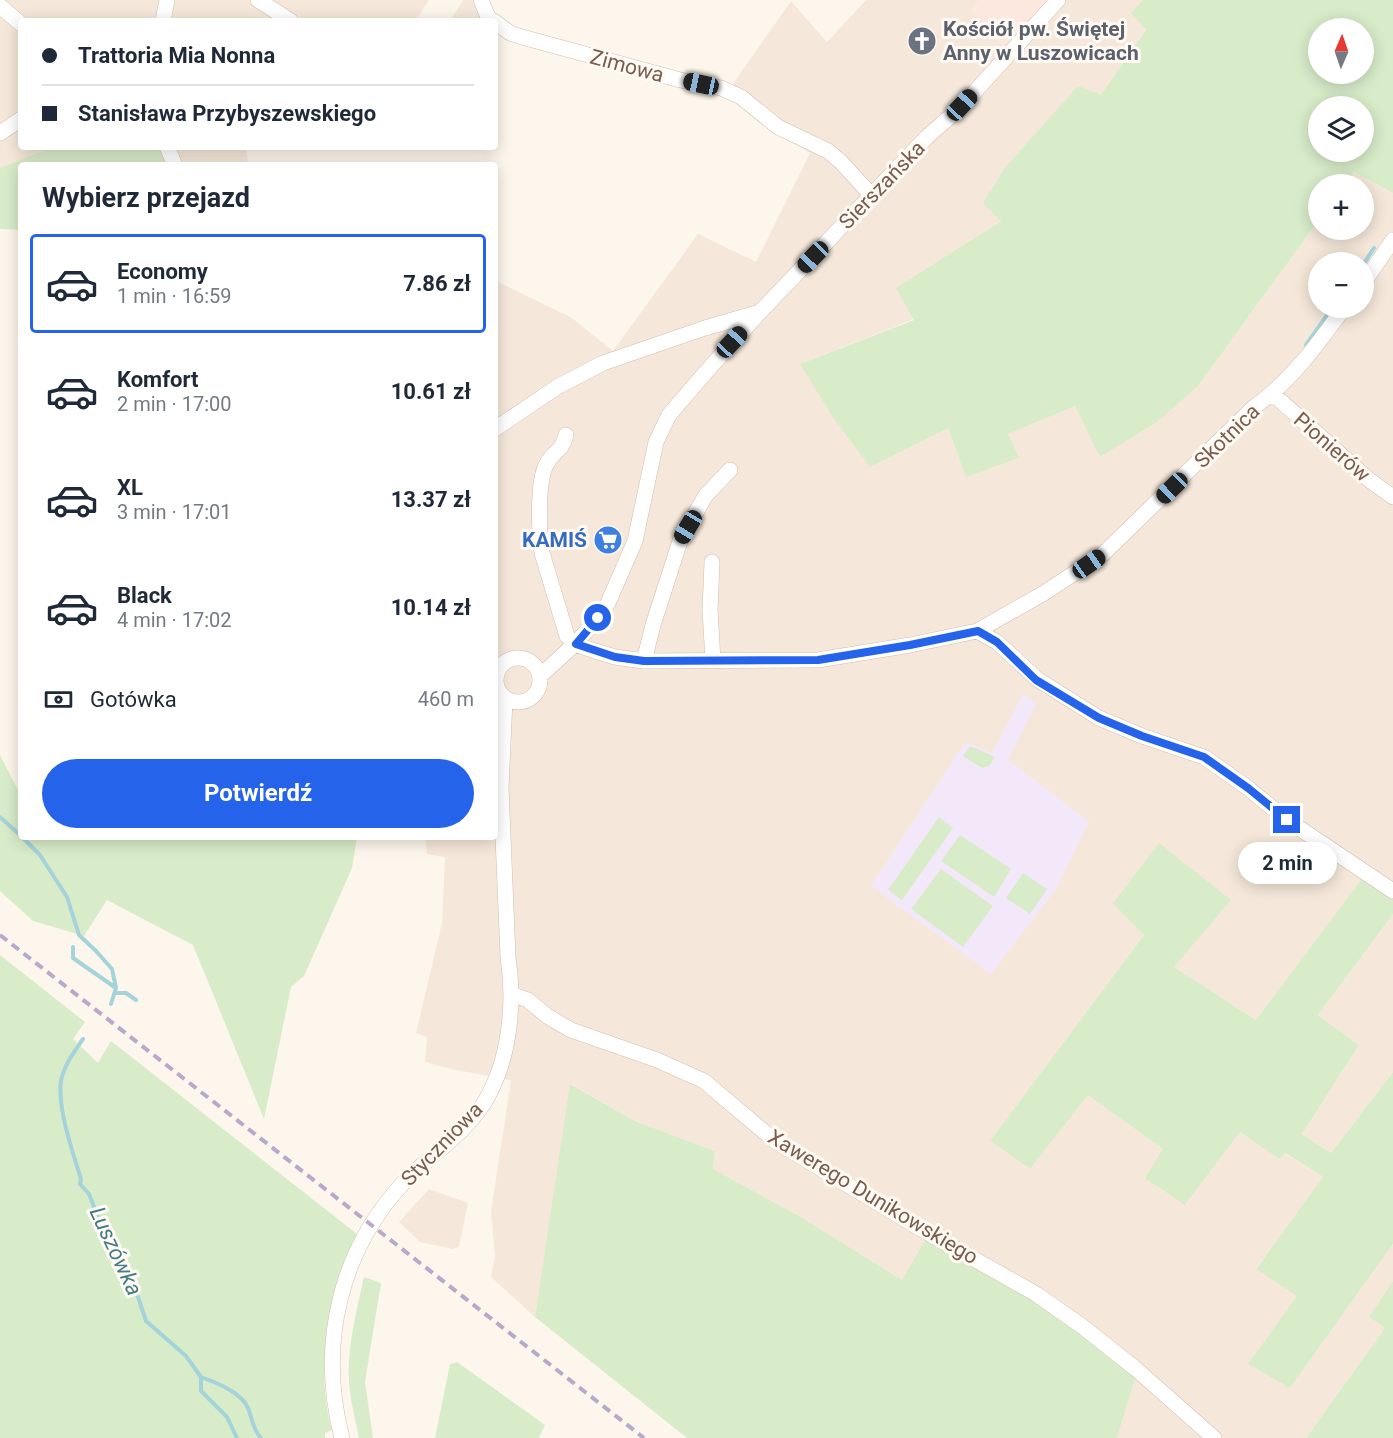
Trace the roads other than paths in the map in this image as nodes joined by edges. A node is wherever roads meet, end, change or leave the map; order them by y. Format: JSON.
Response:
{"nodes":[{"id":1,"x":167,"y":0,"type":"edge"},
{"id":2,"x":258,"y":0,"type":"edge"},
{"id":3,"x":481,"y":0,"type":"edge"},
{"id":4,"x":1058,"y":0,"type":"edge"},
{"id":5,"x":0,"y":6,"type":"edge"},
{"id":6,"x":164,"y":18,"type":"edge"},
{"id":7,"x":286,"y":18,"type":"edge"},
{"id":8,"x":489,"y":18,"type":"edge"},
{"id":9,"x":18,"y":21,"type":"edge"},
{"id":10,"x":498,"y":25,"type":"edge"},
{"id":11,"x":18,"y":121,"type":"edge"},
{"id":12,"x":0,"y":133,"type":"edge"},
{"id":13,"x":872,"y":196,"type":"junction"},
{"id":14,"x":1393,"y":240,"type":"edge"},
{"id":15,"x":1374,"y":268,"type":"edge"},
{"id":16,"x":760,"y":312,"type":"junction"},
{"id":17,"x":1336,"y":318,"type":"edge"},
{"id":18,"x":1273,"y":394,"type":"junction"},
{"id":19,"x":498,"y":427,"type":"edge"},
{"id":20,"x":566,"y":435,"type":"dead end"},
{"id":21,"x":730,"y":470,"type":"dead end"},
{"id":22,"x":1393,"y":497,"type":"edge"},
{"id":23,"x":712,"y":562,"type":"dead end"},
{"id":24,"x":978,"y":631,"type":"junction"},
{"id":25,"x":569,"y":648,"type":"junction"},
{"id":26,"x":713,"y":660,"type":"junction"},
{"id":27,"x":644,"y":661,"type":"junction"},
{"id":28,"x":530,"y":662,"type":"junction"},
{"id":29,"x":498,"y":671,"type":"edge"},
{"id":30,"x":540,"y":676,"type":"junction"},
{"id":31,"x":498,"y":689,"type":"edge"},
{"id":32,"x":512,"y":700,"type":"junction"},
{"id":33,"x":1393,"y":891,"type":"edge"},
{"id":34,"x":511,"y":994,"type":"junction"},
{"id":35,"x":342,"y":1438,"type":"edge"},
{"id":36,"x":1214,"y":1438,"type":"edge"}],
"edges":[{"from":1,"to":6,"type":"street"},
{"from":2,"to":7,"type":"street"},
{"from":3,"to":8,"type":"street","name":"Zimowa"},
{"from":4,"to":13,"type":"street","name":"Sierszańska"},
{"from":5,"to":9,"type":"street"},
{"from":10,"to":13,"type":"street","name":"Zimowa"},
{"from":11,"to":12,"type":"street"},
{"from":13,"to":16,"type":"street","name":"Sierszańska"},
{"from":14,"to":15,"type":"street"},
{"from":16,"to":19,"type":"street"},
{"from":16,"to":25,"type":"street","name":"Sierszańska"},
{"from":17,"to":18,"type":"street","name":"Skotnica"},
{"from":18,"to":22,"type":"street","name":"Pionierów"},
{"from":18,"to":24,"type":"street","name":"Skotnica"},
{"from":20,"to":25,"type":"street"},
{"from":21,"to":27,"type":"street"},
{"from":23,"to":26,"type":"street"},
{"from":24,"to":26,"type":"street","name":"Skotnica"},
{"from":24,"to":33,"type":"street"},
{"from":25,"to":27,"type":"street","name":"Skotnica"},
{"from":25,"to":28,"type":"street"},
{"from":25,"to":30,"type":"street","name":"Sierszańska"},
{"from":26,"to":27,"type":"street","name":"Skotnica"},
{"from":28,"to":29,"type":"street"},
{"from":28,"to":30,"type":"street"},
{"from":30,"to":32,"type":"street"},
{"from":31,"to":32,"type":"street"},
{"from":32,"to":34,"type":"street","name":"Styczniowa"},
{"from":34,"to":35,"type":"street","name":"Styczniowa"},
{"from":34,"to":36,"type":"street","name":"Xawerego Dunikowskiego"}]}
